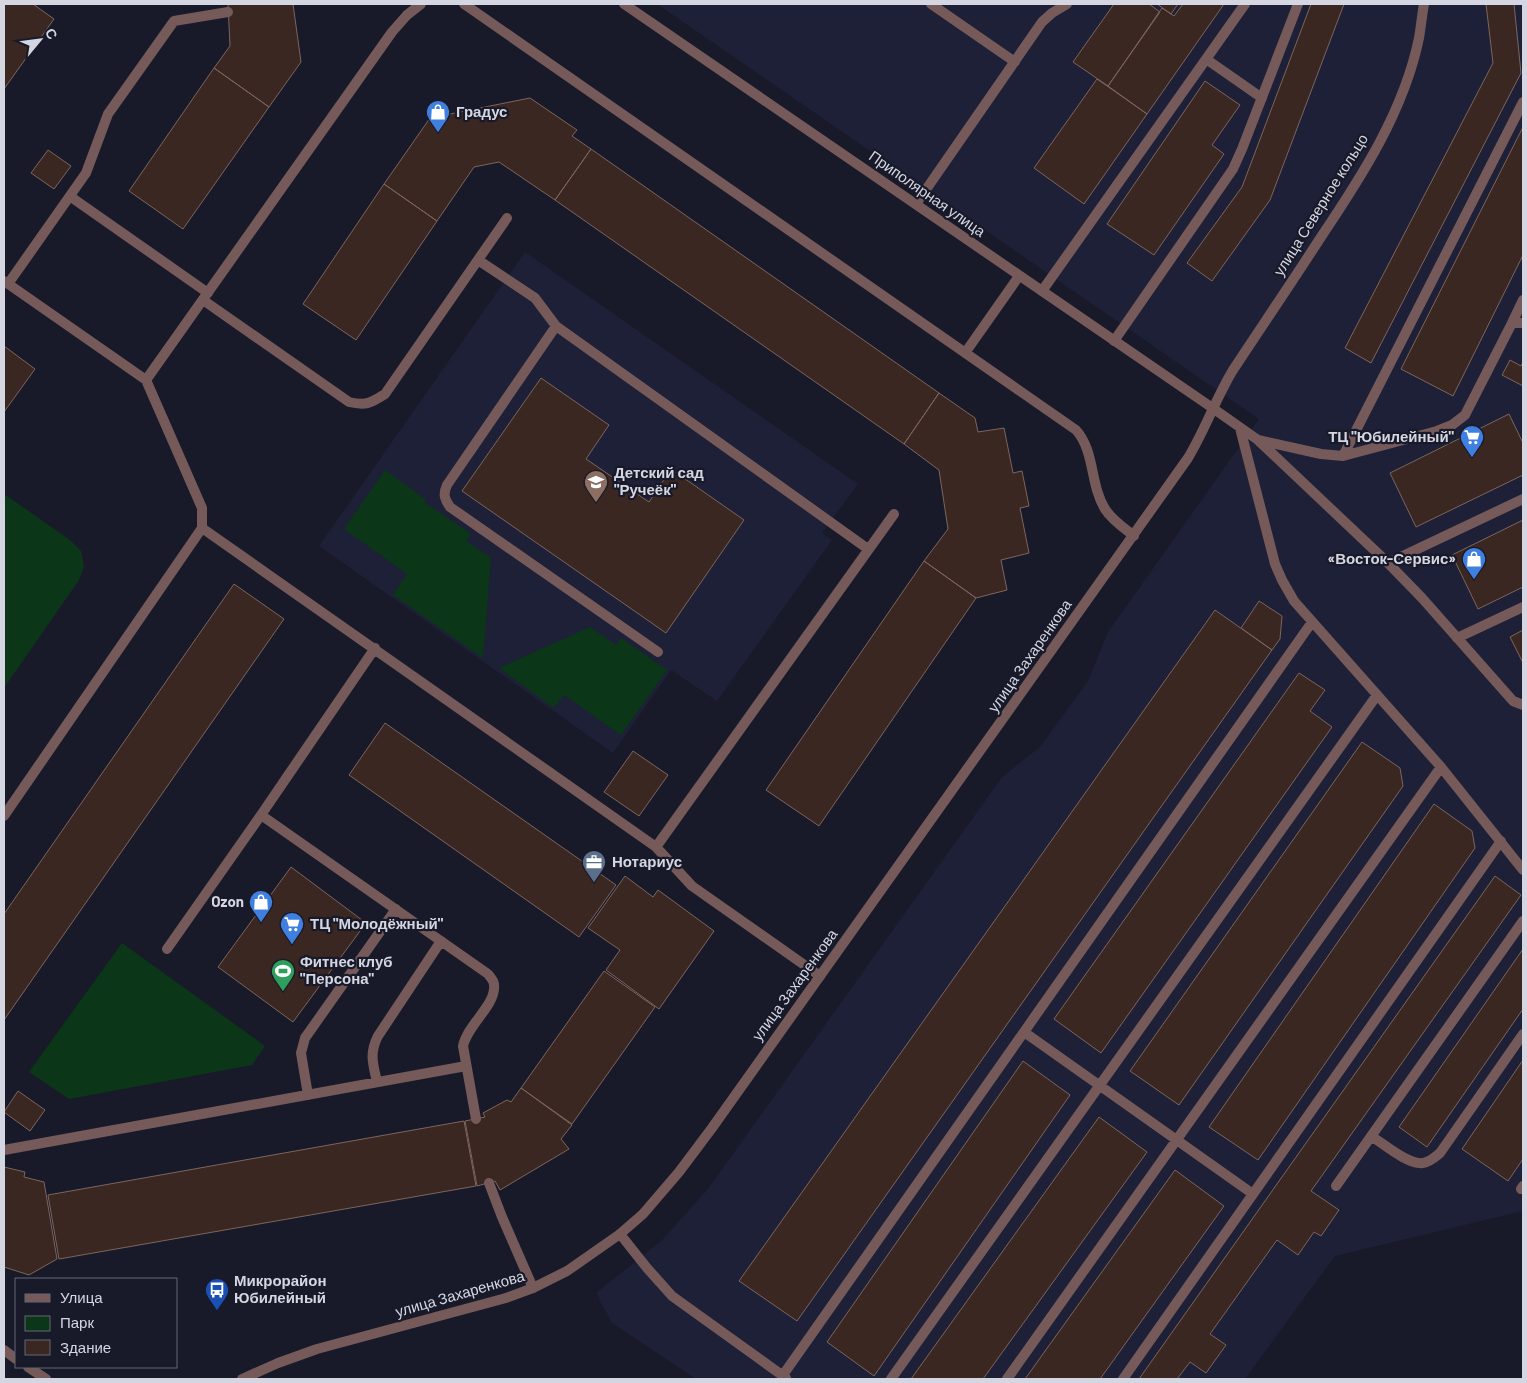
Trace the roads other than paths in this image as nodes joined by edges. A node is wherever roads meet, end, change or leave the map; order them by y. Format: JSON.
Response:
{"nodes":[{"id":1,"x":421,"y":4,"type":"edge"},
{"id":2,"x":464,"y":4,"type":"edge"},
{"id":3,"x":624,"y":4,"type":"edge"},
{"id":4,"x":931,"y":4,"type":"edge"},
{"id":5,"x":1067,"y":4,"type":"edge"},
{"id":6,"x":1244,"y":4,"type":"edge"},
{"id":7,"x":1298,"y":4,"type":"edge"},
{"id":8,"x":1424,"y":4,"type":"edge"},
{"id":9,"x":228,"y":12,"type":"dead end"},
{"id":10,"x":1206,"y":59,"type":"junction"},
{"id":11,"x":1015,"y":62,"type":"junction"},
{"id":12,"x":1262,"y":98,"type":"junction"},
{"id":13,"x":1523,"y":102,"type":"edge"},
{"id":14,"x":71,"y":196,"type":"junction"},
{"id":15,"x":916,"y":204,"type":"junction"},
{"id":16,"x":507,"y":218,"type":"dead end"},
{"id":17,"x":478,"y":260,"type":"junction"},
{"id":18,"x":1019,"y":276,"type":"junction"},
{"id":19,"x":6,"y":283,"type":"edge"},
{"id":20,"x":1042,"y":291,"type":"junction"},
{"id":21,"x":206,"y":297,"type":"junction"},
{"id":22,"x":1523,"y":300,"type":"edge"},
{"id":23,"x":1512,"y":323,"type":"junction"},
{"id":24,"x":1523,"y":323,"type":"edge"},
{"id":25,"x":556,"y":326,"type":"junction"},
{"id":26,"x":1114,"y":341,"type":"junction"},
{"id":27,"x":965,"y":353,"type":"junction"},
{"id":28,"x":146,"y":380,"type":"junction"},
{"id":29,"x":1214,"y":409,"type":"junction"},
{"id":30,"x":1240,"y":428,"type":"junction"},
{"id":31,"x":1258,"y":440,"type":"junction"},
{"id":32,"x":1343,"y":456,"type":"junction"},
{"id":33,"x":1523,"y":499,"type":"edge"},
{"id":34,"x":894,"y":514,"type":"dead end"},
{"id":35,"x":202,"y":528,"type":"junction"},
{"id":36,"x":1134,"y":536,"type":"junction"},
{"id":37,"x":868,"y":548,"type":"junction"},
{"id":38,"x":1388,"y":563,"type":"junction"},
{"id":39,"x":1523,"y":607,"type":"edge"},
{"id":40,"x":1312,"y":622,"type":"junction"},
{"id":41,"x":1457,"y":638,"type":"junction"},
{"id":42,"x":375,"y":648,"type":"junction"},
{"id":43,"x":658,"y":652,"type":"dead end"},
{"id":44,"x":1378,"y":695,"type":"junction"},
{"id":45,"x":1523,"y":705,"type":"edge"},
{"id":46,"x":1441,"y":767,"type":"junction"},
{"id":47,"x":261,"y":815,"type":"junction"},
{"id":48,"x":4,"y":816,"type":"edge"},
{"id":49,"x":1501,"y":841,"type":"junction"},
{"id":50,"x":656,"y":847,"type":"junction"},
{"id":51,"x":1523,"y":870,"type":"edge"},
{"id":52,"x":396,"y":909,"type":"junction"},
{"id":53,"x":1523,"y":921,"type":"edge"},
{"id":54,"x":441,"y":941,"type":"junction"},
{"id":55,"x":167,"y":949,"type":"dead end"},
{"id":56,"x":820,"y":976,"type":"junction"},
{"id":57,"x":1024,"y":1032,"type":"junction"},
{"id":58,"x":1523,"y":1034,"type":"edge"},
{"id":59,"x":466,"y":1066,"type":"junction"},
{"id":60,"x":377,"y":1082,"type":"junction"},
{"id":61,"x":1100,"y":1085,"type":"junction"},
{"id":62,"x":308,"y":1095,"type":"junction"},
{"id":63,"x":476,"y":1119,"type":"dead end"},
{"id":64,"x":1371,"y":1136,"type":"junction"},
{"id":65,"x":1177,"y":1140,"type":"junction"},
{"id":66,"x":4,"y":1152,"type":"edge"},
{"id":67,"x":489,"y":1183,"type":"dead end"},
{"id":68,"x":1336,"y":1186,"type":"dead end"},
{"id":69,"x":1253,"y":1194,"type":"junction"},
{"id":70,"x":620,"y":1234,"type":"junction"},
{"id":71,"x":533,"y":1288,"type":"junction"},
{"id":72,"x":4,"y":1350,"type":"edge"},
{"id":73,"x":15,"y":1358,"type":"edge"},
{"id":74,"x":30,"y":1368,"type":"edge"},
{"id":75,"x":786,"y":1377,"type":"edge"},
{"id":76,"x":46,"y":1379,"type":"edge"},
{"id":77,"x":242,"y":1379,"type":"edge"},
{"id":78,"x":891,"y":1379,"type":"edge"},
{"id":79,"x":1008,"y":1379,"type":"edge"},
{"id":80,"x":1123,"y":1379,"type":"edge"}],
"edges":[{"from":1,"to":21,"type":"street"},
{"from":2,"to":27,"type":"street"},
{"from":3,"to":15,"type":"street","name":"Приполярная улица"},
{"from":4,"to":11,"type":"street"},
{"from":5,"to":11,"type":"street"},
{"from":6,"to":10,"type":"street"},
{"from":7,"to":12,"type":"street"},
{"from":8,"to":29,"type":"street","name":"улица Северное кольцо"},
{"from":9,"to":14,"type":"street"},
{"from":10,"to":12,"type":"street"},
{"from":10,"to":20,"type":"street"},
{"from":11,"to":15,"type":"street"},
{"from":12,"to":26,"type":"street"},
{"from":13,"to":32,"type":"street"},
{"from":14,"to":19,"type":"street"},
{"from":14,"to":21,"type":"street"},
{"from":15,"to":18,"type":"street","name":"Приполярная улица"},
{"from":16,"to":17,"type":"street"},
{"from":17,"to":21,"type":"street"},
{"from":17,"to":25,"type":"street"},
{"from":18,"to":20,"type":"street","name":"Приполярная улица"},
{"from":18,"to":27,"type":"street"},
{"from":19,"to":28,"type":"street"},
{"from":20,"to":26,"type":"street","name":"Приполярная улица"},
{"from":21,"to":28,"type":"street"},
{"from":22,"to":23,"type":"street"},
{"from":23,"to":24,"type":"street"},
{"from":23,"to":32,"type":"street"},
{"from":25,"to":37,"type":"street"},
{"from":25,"to":43,"type":"street"},
{"from":26,"to":29,"type":"street","name":"Приполярная улица"},
{"from":27,"to":36,"type":"street"},
{"from":28,"to":35,"type":"street"},
{"from":29,"to":30,"type":"street","name":"Приполярная улица"},
{"from":29,"to":36,"type":"street","name":"улица Захаренкова"},
{"from":30,"to":31,"type":"street","name":"Приполярная улица"},
{"from":30,"to":40,"type":"street"},
{"from":31,"to":32,"type":"street"},
{"from":31,"to":38,"type":"street"},
{"from":33,"to":38,"type":"street"},
{"from":34,"to":37,"type":"street"},
{"from":35,"to":42,"type":"street"},
{"from":35,"to":48,"type":"street"},
{"from":36,"to":56,"type":"street","name":"улица Захаренкова"},
{"from":37,"to":50,"type":"street"},
{"from":38,"to":41,"type":"street"},
{"from":39,"to":41,"type":"street"},
{"from":40,"to":44,"type":"street"},
{"from":40,"to":57,"type":"street"},
{"from":41,"to":45,"type":"street"},
{"from":42,"to":47,"type":"street"},
{"from":42,"to":50,"type":"street"},
{"from":44,"to":46,"type":"street"},
{"from":44,"to":61,"type":"street"},
{"from":46,"to":49,"type":"street"},
{"from":46,"to":65,"type":"street"},
{"from":47,"to":52,"type":"street"},
{"from":47,"to":55,"type":"street"},
{"from":49,"to":51,"type":"street"},
{"from":49,"to":69,"type":"street"},
{"from":50,"to":56,"type":"street"},
{"from":52,"to":54,"type":"street"},
{"from":52,"to":62,"type":"street"},
{"from":53,"to":64,"type":"street"},
{"from":54,"to":59,"type":"street"},
{"from":54,"to":60,"type":"street"},
{"from":56,"to":70,"type":"street","name":"улица Захаренкова"},
{"from":57,"to":61,"type":"street"},
{"from":57,"to":75,"type":"street"},
{"from":58,"to":64,"type":"street"},
{"from":59,"to":60,"type":"street"},
{"from":59,"to":63,"type":"street"},
{"from":60,"to":62,"type":"street"},
{"from":61,"to":65,"type":"street"},
{"from":61,"to":78,"type":"street"},
{"from":62,"to":66,"type":"street"},
{"from":64,"to":68,"type":"street"},
{"from":65,"to":69,"type":"street"},
{"from":65,"to":79,"type":"street"},
{"from":67,"to":71,"type":"street"},
{"from":69,"to":80,"type":"street"},
{"from":70,"to":71,"type":"street","name":"улица Захаренкова"},
{"from":70,"to":75,"type":"street"},
{"from":71,"to":77,"type":"street","name":"улица Захаренкова"},
{"from":72,"to":73,"type":"street"},
{"from":74,"to":76,"type":"street"}]}
